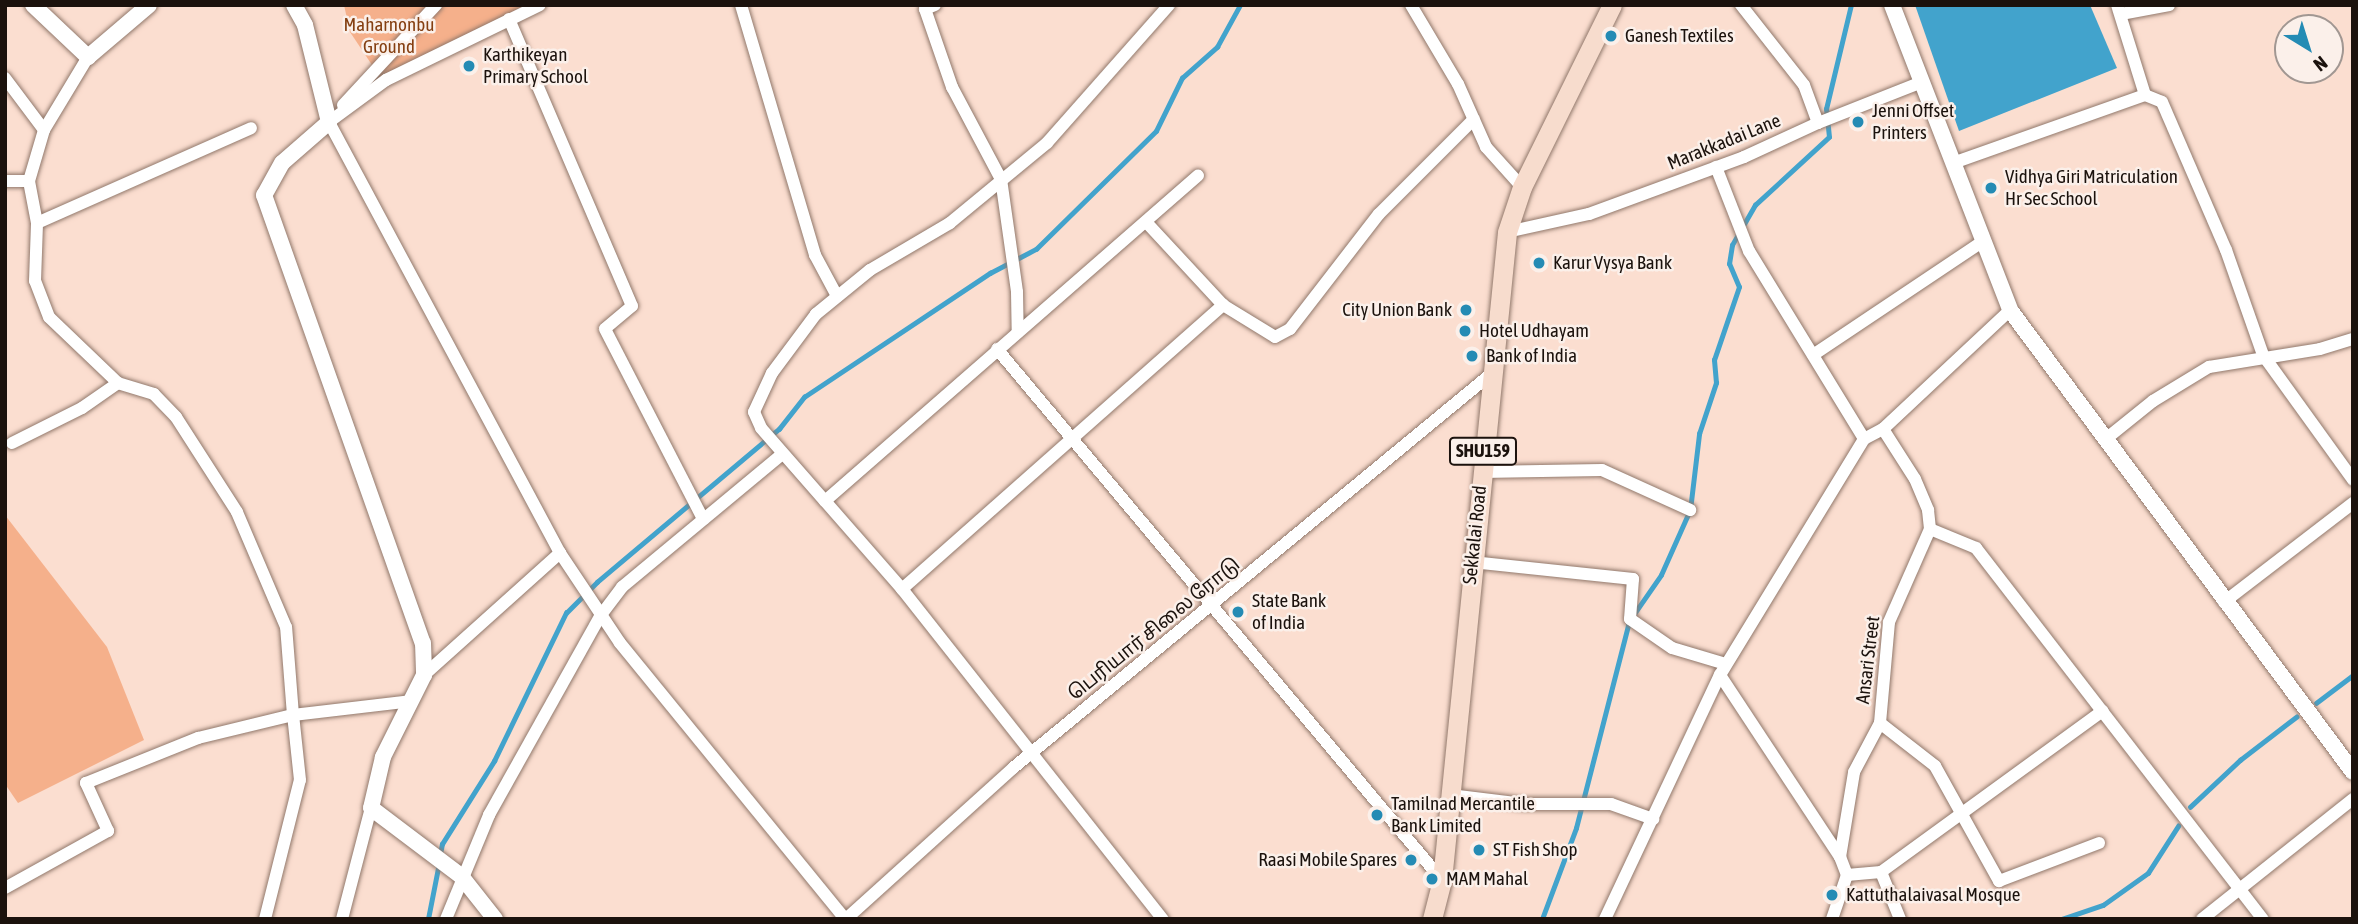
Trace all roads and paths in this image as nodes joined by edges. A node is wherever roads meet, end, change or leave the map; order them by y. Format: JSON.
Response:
{"nodes":[{"id":1,"x":33,"y":5,"type":"edge"},
{"id":2,"x":149,"y":5,"type":"edge"},
{"id":3,"x":294,"y":5,"type":"edge"},
{"id":4,"x":436,"y":5,"type":"edge"},
{"id":5,"x":540,"y":5,"type":"edge"},
{"id":6,"x":741,"y":5,"type":"edge"},
{"id":7,"x":1169,"y":5,"type":"edge"},
{"id":8,"x":1411,"y":5,"type":"edge"},
{"id":9,"x":1612,"y":5,"type":"edge"},
{"id":10,"x":1741,"y":5,"type":"edge"},
{"id":11,"x":1892,"y":5,"type":"edge"},
{"id":12,"x":2169,"y":5,"type":"edge"},
{"id":13,"x":928,"y":7,"type":"edge"},
{"id":14,"x":2119,"y":10,"type":"edge"},
{"id":15,"x":509,"y":19,"type":"junction"},
{"id":16,"x":88,"y":57,"type":"junction"},
{"id":17,"x":5,"y":78,"type":"edge"},
{"id":18,"x":1922,"y":82,"type":"junction"},
{"id":19,"x":2145,"y":95,"type":"junction"},
{"id":20,"x":1474,"y":119,"type":"junction"},
{"id":21,"x":329,"y":122,"type":"junction"},
{"id":22,"x":1818,"y":123,"type":"junction"},
{"id":23,"x":251,"y":128,"type":"dead end"},
{"id":24,"x":44,"y":130,"type":"junction"},
{"id":25,"x":1953,"y":163,"type":"junction"},
{"id":26,"x":1716,"y":167,"type":"junction"},
{"id":27,"x":1198,"y":176,"type":"dead end"},
{"id":28,"x":1001,"y":179,"type":"junction"},
{"id":29,"x":5,"y":181,"type":"edge"},
{"id":30,"x":29,"y":181,"type":"junction"},
{"id":31,"x":1522,"y":187,"type":"junction"},
{"id":32,"x":37,"y":223,"type":"junction"},
{"id":33,"x":1147,"y":223,"type":"junction"},
{"id":34,"x":1507,"y":232,"type":"junction"},
{"id":35,"x":1983,"y":241,"type":"junction"},
{"id":36,"x":837,"y":296,"type":"junction"},
{"id":37,"x":1223,"y":305,"type":"junction"},
{"id":38,"x":2010,"y":310,"type":"junction"},
{"id":39,"x":1018,"y":331,"type":"junction"},
{"id":40,"x":2353,"y":339,"type":"edge"},
{"id":41,"x":997,"y":349,"type":"junction"},
{"id":42,"x":1813,"y":355,"type":"junction"},
{"id":43,"x":2263,"y":355,"type":"junction"},
{"id":44,"x":1491,"y":374,"type":"junction"},
{"id":45,"x":118,"y":383,"type":"junction"},
{"id":46,"x":1883,"y":429,"type":"junction"},
{"id":47,"x":1071,"y":438,"type":"junction"},
{"id":48,"x":2107,"y":438,"type":"junction"},
{"id":49,"x":1864,"y":439,"type":"junction"},
{"id":50,"x":12,"y":443,"type":"dead end"},
{"id":51,"x":780,"y":452,"type":"junction"},
{"id":52,"x":1481,"y":472,"type":"junction"},
{"id":53,"x":2353,"y":480,"type":"edge"},
{"id":54,"x":825,"y":501,"type":"junction"},
{"id":55,"x":2353,"y":503,"type":"edge"},
{"id":56,"x":1690,"y":510,"type":"dead end"},
{"id":57,"x":704,"y":519,"type":"junction"},
{"id":58,"x":1930,"y":529,"type":"junction"},
{"id":59,"x":560,"y":553,"type":"junction"},
{"id":60,"x":1472,"y":562,"type":"junction"},
{"id":61,"x":902,"y":589,"type":"junction"},
{"id":62,"x":2224,"y":602,"type":"junction"},
{"id":63,"x":1213,"y":605,"type":"junction"},
{"id":64,"x":601,"y":615,"type":"junction"},
{"id":65,"x":1723,"y":670,"type":"junction"},
{"id":66,"x":424,"y":675,"type":"junction"},
{"id":67,"x":412,"y":701,"type":"junction"},
{"id":68,"x":2103,"y":711,"type":"junction"},
{"id":69,"x":293,"y":715,"type":"junction"},
{"id":70,"x":1880,"y":723,"type":"junction"},
{"id":71,"x":1030,"y":755,"type":"junction"},
{"id":72,"x":2353,"y":772,"type":"edge"},
{"id":73,"x":1450,"y":795,"type":"junction"},
{"id":74,"x":2353,"y":799,"type":"edge"},
{"id":75,"x":371,"y":808,"type":"junction"},
{"id":76,"x":1959,"y":815,"type":"junction"},
{"id":77,"x":1653,"y":819,"type":"junction"},
{"id":78,"x":2099,"y":843,"type":"dead end"},
{"id":79,"x":1840,"y":857,"type":"junction"},
{"id":80,"x":1881,"y":872,"type":"junction"},
{"id":81,"x":1847,"y":875,"type":"junction"},
{"id":82,"x":461,"y":876,"type":"junction"},
{"id":83,"x":1441,"y":880,"type":"junction"},
{"id":84,"x":5,"y":888,"type":"edge"},
{"id":85,"x":2241,"y":888,"type":"junction"},
{"id":86,"x":265,"y":919,"type":"edge"},
{"id":87,"x":342,"y":919,"type":"edge"},
{"id":88,"x":446,"y":919,"type":"edge"},
{"id":89,"x":495,"y":919,"type":"edge"},
{"id":90,"x":846,"y":919,"type":"edge"},
{"id":91,"x":1163,"y":919,"type":"edge"},
{"id":92,"x":1432,"y":919,"type":"edge"},
{"id":93,"x":1605,"y":919,"type":"edge"},
{"id":94,"x":1832,"y":919,"type":"edge"},
{"id":95,"x":1900,"y":919,"type":"edge"},
{"id":96,"x":2202,"y":919,"type":"edge"},
{"id":97,"x":2263,"y":919,"type":"edge"}],
"edges":[{"from":1,"to":16,"type":"street"},
{"from":2,"to":16,"type":"street"},
{"from":3,"to":21,"type":"street"},
{"from":4,"to":21,"type":"street"},
{"from":5,"to":15,"type":"street"},
{"from":6,"to":36,"type":"street"},
{"from":7,"to":28,"type":"street"},
{"from":8,"to":20,"type":"street"},
{"from":9,"to":31,"type":"main road","name":"Sekkalai Road","number":"SHU159"},
{"from":10,"to":22,"type":"street"},
{"from":11,"to":18,"type":"street"},
{"from":12,"to":14,"type":"street"},
{"from":13,"to":28,"type":"street"},
{"from":14,"to":19,"type":"street"},
{"from":15,"to":21,"type":"street"},
{"from":15,"to":57,"type":"street"},
{"from":16,"to":24,"type":"street"},
{"from":17,"to":24,"type":"street"},
{"from":18,"to":22,"type":"street","name":"Marakkadai Lane"},
{"from":18,"to":25,"type":"street"},
{"from":19,"to":25,"type":"street"},
{"from":19,"to":43,"type":"street"},
{"from":20,"to":31,"type":"street"},
{"from":20,"to":37,"type":"street"},
{"from":21,"to":59,"type":"street"},
{"from":21,"to":66,"type":"street"},
{"from":22,"to":26,"type":"street","name":"Marakkadai Lane"},
{"from":23,"to":32,"type":"street"},
{"from":24,"to":30,"type":"street"},
{"from":25,"to":35,"type":"street"},
{"from":26,"to":34,"type":"street","name":"Marakkadai Lane"},
{"from":26,"to":42,"type":"street"},
{"from":27,"to":33,"type":"street"},
{"from":28,"to":36,"type":"street"},
{"from":28,"to":39,"type":"street"},
{"from":29,"to":30,"type":"street"},
{"from":30,"to":32,"type":"street"},
{"from":31,"to":34,"type":"main road","name":"Sekkalai Road","number":"SHU159"},
{"from":32,"to":45,"type":"street"},
{"from":33,"to":37,"type":"street"},
{"from":33,"to":39,"type":"street"},
{"from":34,"to":44,"type":"main road","name":"Sekkalai Road","number":"SHU159"},
{"from":35,"to":38,"type":"street"},
{"from":35,"to":42,"type":"street"},
{"from":36,"to":51,"type":"street"},
{"from":37,"to":47,"type":"street"},
{"from":38,"to":46,"type":"street"},
{"from":38,"to":48,"type":"street"},
{"from":39,"to":41,"type":"street"},
{"from":40,"to":43,"type":"street"},
{"from":41,"to":47,"type":"street"},
{"from":41,"to":54,"type":"street"},
{"from":42,"to":49,"type":"street"},
{"from":43,"to":48,"type":"street"},
{"from":43,"to":53,"type":"street"},
{"from":44,"to":52,"type":"main road","name":"Sekkalai Road","number":"SHU159"},
{"from":44,"to":63,"type":"street","name":"பெரியார் சிலை ரோடு"},
{"from":45,"to":50,"type":"street"},
{"from":45,"to":69,"type":"street"},
{"from":46,"to":49,"type":"street"},
{"from":46,"to":58,"type":"street"},
{"from":47,"to":61,"type":"street"},
{"from":47,"to":63,"type":"street"},
{"from":48,"to":62,"type":"street"},
{"from":49,"to":65,"type":"street"},
{"from":51,"to":54,"type":"street"},
{"from":51,"to":57,"type":"street"},
{"from":52,"to":56,"type":"street"},
{"from":52,"to":60,"type":"main road","name":"Sekkalai Road","number":"SHU159"},
{"from":54,"to":61,"type":"street"},
{"from":55,"to":62,"type":"street"},
{"from":57,"to":64,"type":"street"},
{"from":58,"to":68,"type":"street"},
{"from":58,"to":70,"type":"street","name":"Ansari Street"},
{"from":59,"to":64,"type":"street"},
{"from":59,"to":66,"type":"street"},
{"from":60,"to":65,"type":"street"},
{"from":60,"to":73,"type":"main road","name":"Sekkalai Road","number":"SHU159"},
{"from":61,"to":71,"type":"street"},
{"from":62,"to":72,"type":"street"},
{"from":63,"to":71,"type":"street","name":"பெரியார் சிலை ரோடு"},
{"from":63,"to":83,"type":"street"},
{"from":64,"to":82,"type":"street"},
{"from":64,"to":90,"type":"street"},
{"from":65,"to":77,"type":"street"},
{"from":65,"to":79,"type":"street"},
{"from":66,"to":67,"type":"street"},
{"from":67,"to":69,"type":"street"},
{"from":67,"to":75,"type":"street"},
{"from":68,"to":76,"type":"street"},
{"from":68,"to":85,"type":"street"},
{"from":69,"to":84,"type":"street"},
{"from":69,"to":86,"type":"street"},
{"from":70,"to":76,"type":"street"},
{"from":70,"to":79,"type":"street","name":"Ansari Street"},
{"from":71,"to":90,"type":"street","name":"பெரியார் சிலை ரோடு"},
{"from":71,"to":91,"type":"street"},
{"from":73,"to":77,"type":"street"},
{"from":73,"to":83,"type":"main road","name":"Sekkalai Road","number":"SHU159"},
{"from":74,"to":85,"type":"street"},
{"from":75,"to":82,"type":"street"},
{"from":75,"to":87,"type":"street"},
{"from":76,"to":78,"type":"street"},
{"from":76,"to":80,"type":"street"},
{"from":77,"to":93,"type":"street"},
{"from":79,"to":81,"type":"street"},
{"from":80,"to":81,"type":"street"},
{"from":80,"to":95,"type":"street"},
{"from":81,"to":94,"type":"street"},
{"from":82,"to":88,"type":"street"},
{"from":82,"to":89,"type":"street"},
{"from":83,"to":92,"type":"main road","name":"Sekkalai Road","number":"SHU159"},
{"from":85,"to":96,"type":"street"},
{"from":85,"to":97,"type":"street"}]}
